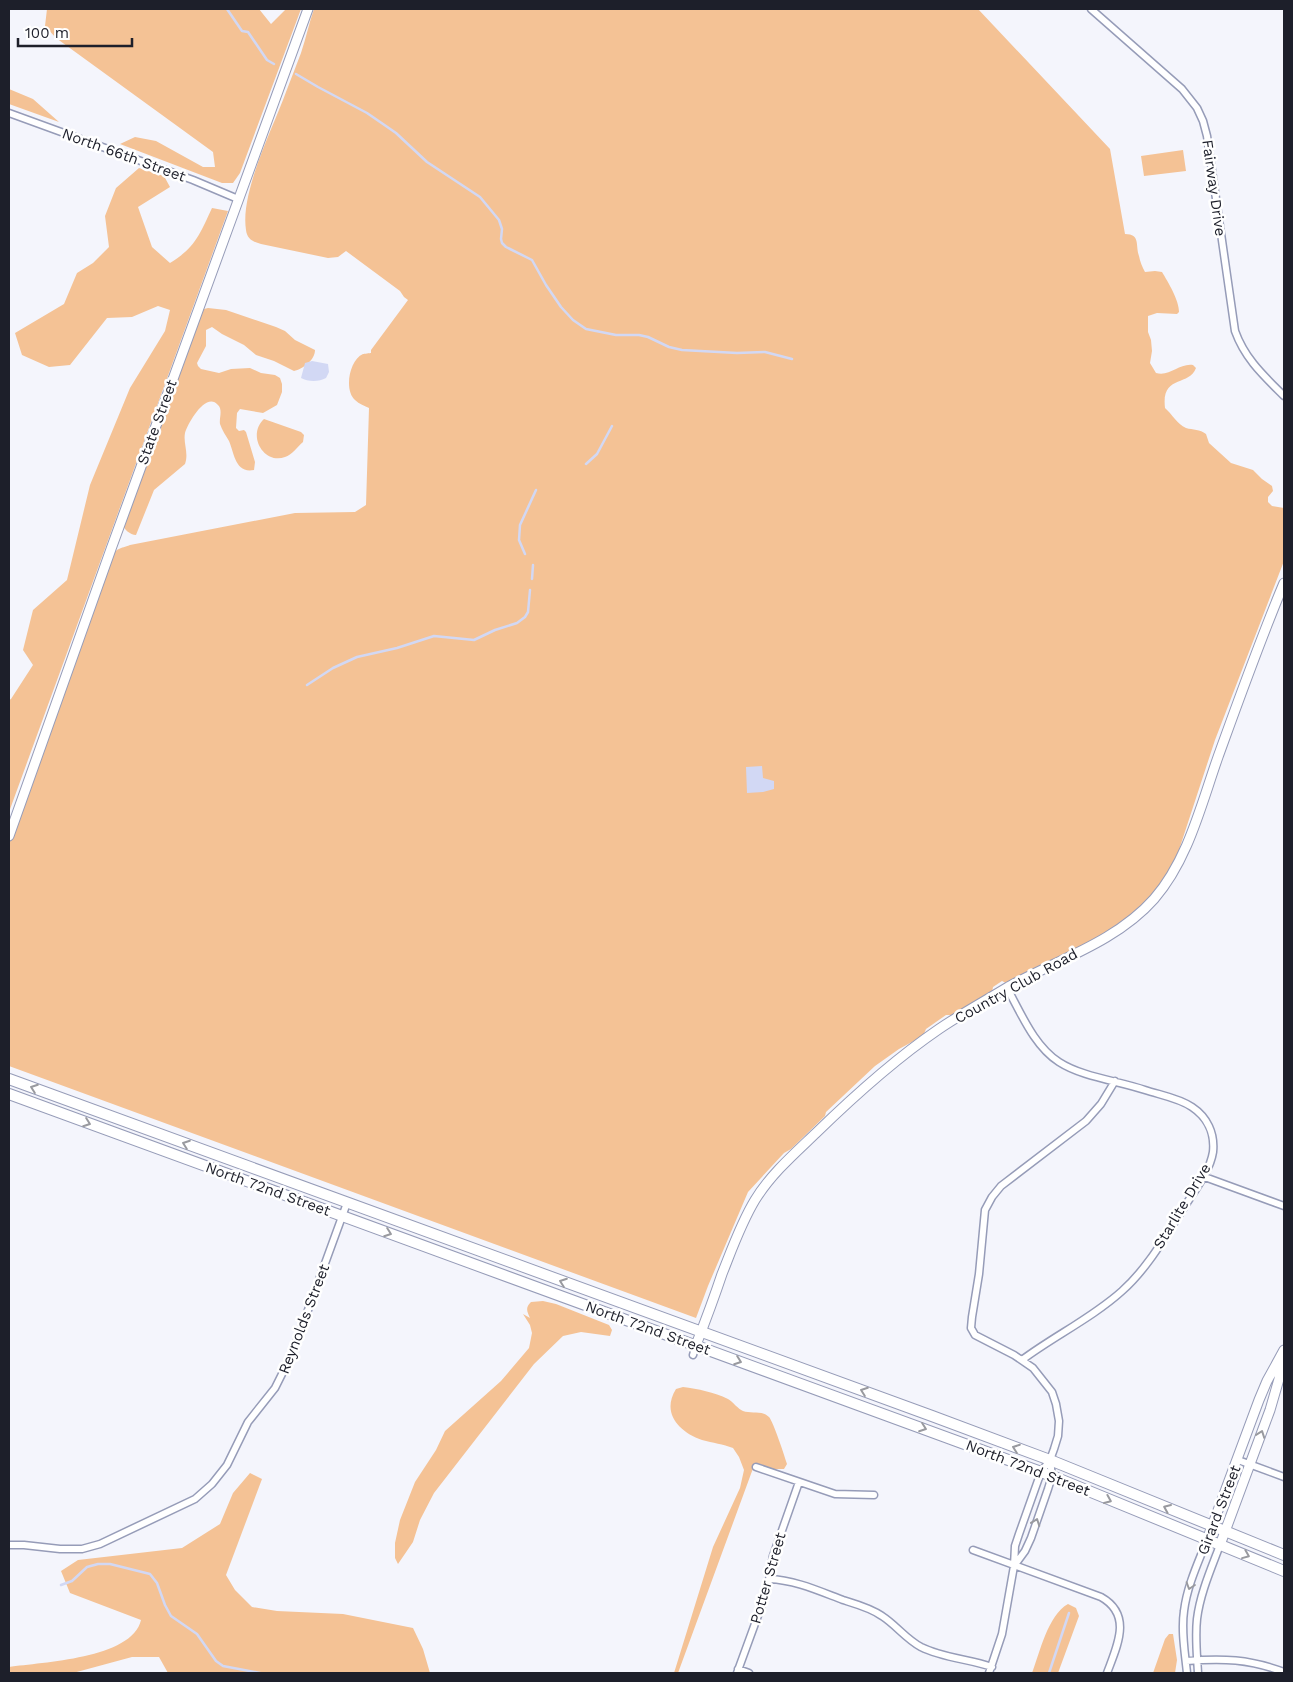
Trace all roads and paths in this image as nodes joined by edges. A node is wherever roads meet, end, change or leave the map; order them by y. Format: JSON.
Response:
{"nodes":[{"id":1,"x":308,"y":9,"type":"edge"},
{"id":2,"x":1091,"y":9,"type":"edge"},
{"id":3,"x":9,"y":113,"type":"edge"},
{"id":4,"x":238,"y":199,"type":"junction"},
{"id":5,"x":1284,"y":396,"type":"edge"},
{"id":6,"x":1284,"y":582,"type":"edge"},
{"id":7,"x":9,"y":836,"type":"edge"},
{"id":8,"x":1007,"y":988,"type":"junction"},
{"id":9,"x":9,"y":1079,"type":"edge"},
{"id":10,"x":1115,"y":1081,"type":"junction"},
{"id":11,"x":9,"y":1094,"type":"edge"},
{"id":12,"x":1202,"y":1176,"type":"junction"},
{"id":13,"x":347,"y":1203,"type":"junction"},
{"id":14,"x":1284,"y":1206,"type":"edge"},
{"id":15,"x":342,"y":1216,"type":"junction"},
{"id":16,"x":701,"y":1332,"type":"junction"},
{"id":17,"x":694,"y":1350,"type":"junction"},
{"id":18,"x":1284,"y":1351,"type":"edge"},
{"id":19,"x":1022,"y":1360,"type":"junction"},
{"id":20,"x":1050,"y":1460,"type":"junction"},
{"id":21,"x":1238,"y":1460,"type":"junction"},
{"id":22,"x":1250,"y":1465,"type":"junction"},
{"id":23,"x":756,"y":1467,"type":"dead end"},
{"id":24,"x":1041,"y":1472,"type":"junction"},
{"id":25,"x":1052,"y":1476,"type":"junction"},
{"id":26,"x":1284,"y":1477,"type":"edge"},
{"id":27,"x":799,"y":1482,"type":"junction"},
{"id":28,"x":874,"y":1495,"type":"dead end"},
{"id":29,"x":1212,"y":1527,"type":"junction"},
{"id":30,"x":1225,"y":1532,"type":"junction"},
{"id":31,"x":1207,"y":1540,"type":"junction"},
{"id":32,"x":9,"y":1545,"type":"edge"},
{"id":33,"x":1220,"y":1545,"type":"junction"},
{"id":34,"x":973,"y":1550,"type":"dead end"},
{"id":35,"x":1284,"y":1555,"type":"edge"},
{"id":36,"x":1014,"y":1566,"type":"junction"},
{"id":37,"x":1284,"y":1570,"type":"edge"},
{"id":38,"x":769,"y":1579,"type":"junction"},
{"id":39,"x":1197,"y":1660,"type":"junction"},
{"id":40,"x":1186,"y":1661,"type":"junction"},
{"id":41,"x":990,"y":1670,"type":"edge"},
{"id":42,"x":738,"y":1671,"type":"edge"},
{"id":43,"x":1284,"y":1672,"type":"edge"},
{"id":44,"x":749,"y":1673,"type":"edge"},
{"id":45,"x":1107,"y":1673,"type":"edge"},
{"id":46,"x":1187,"y":1673,"type":"edge"},
{"id":47,"x":1198,"y":1673,"type":"edge"}],
"edges":[{"from":1,"to":4,"type":"street","name":"State Street"},
{"from":2,"to":5,"type":"street","name":"Fairway Drive"},
{"from":3,"to":4,"type":"street","name":"North 66th Street"},
{"from":4,"to":7,"type":"street","name":"State Street"},
{"from":6,"to":8,"type":"street","name":"Country Club Road"},
{"from":8,"to":10,"type":"street","name":"Starlite Drive"},
{"from":8,"to":16,"type":"street","name":"Country Club Road"},
{"from":13,"to":9,"type":"main road","name":"North 72nd Street","one_way":true},
{"from":10,"to":12,"type":"street","name":"Starlite Drive"},
{"from":10,"to":19,"type":"street"},
{"from":11,"to":15,"type":"main road","name":"North 72nd Street","one_way":true},
{"from":12,"to":14,"type":"street"},
{"from":12,"to":19,"type":"street","name":"Starlite Drive"},
{"from":13,"to":15,"type":"street","name":"Reynolds Street"},
{"from":16,"to":13,"type":"main road","name":"North 72nd Street","one_way":true},
{"from":15,"to":17,"type":"main road","name":"North 72nd Street","one_way":true},
{"from":15,"to":32,"type":"street","name":"Reynolds Street"},
{"from":16,"to":17,"type":"street","name":"Country Club Road"},
{"from":20,"to":16,"type":"main road","name":"North 72nd Street","one_way":true},
{"from":17,"to":24,"type":"main road","name":"North 72nd Street","one_way":true},
{"from":18,"to":21,"type":"street","name":"Girard Street"},
{"from":22,"to":18,"type":"street","name":"Girard Street","one_way":true},
{"from":19,"to":20,"type":"street"},
{"from":20,"to":24,"type":"street"},
{"from":20,"to":25,"type":"street"},
{"from":29,"to":20,"type":"main road","name":"North 72nd Street","one_way":true},
{"from":21,"to":22,"type":"street"},
{"from":21,"to":29,"type":"street","name":"Girard Street"},
{"from":22,"to":26,"type":"street"},
{"from":22,"to":30,"type":"street","name":"Girard Street"},
{"from":23,"to":27,"type":"street"},
{"from":24,"to":25,"type":"main road","name":"North 72nd Street"},
{"from":24,"to":36,"type":"street"},
{"from":25,"to":31,"type":"main road","name":"North 72nd Street","one_way":true},
{"from":36,"to":25,"type":"street","one_way":true},
{"from":27,"to":28,"type":"street"},
{"from":27,"to":38,"type":"street","name":"Potter Street"},
{"from":29,"to":30,"type":"main road","name":"North 72nd Street"},
{"from":29,"to":31,"type":"street","name":"Girard Street"},
{"from":30,"to":33,"type":"street","name":"Girard Street"},
{"from":30,"to":35,"type":"main road","name":"North 72nd Street"},
{"from":31,"to":33,"type":"main road","name":"North 72nd Street"},
{"from":31,"to":40,"type":"street","name":"Girard Street","one_way":true},
{"from":33,"to":37,"type":"main road","name":"North 72nd Street","one_way":true},
{"from":33,"to":39,"type":"street","name":"Girard Street"},
{"from":34,"to":36,"type":"street"},
{"from":36,"to":41,"type":"street"},
{"from":36,"to":45,"type":"street"},
{"from":38,"to":41,"type":"street"},
{"from":38,"to":42,"type":"street","name":"Potter Street"},
{"from":39,"to":40,"type":"street"},
{"from":39,"to":43,"type":"street"},
{"from":39,"to":47,"type":"street","name":"Girard Street"},
{"from":40,"to":46,"type":"street","name":"Girard Street"},
{"from":42,"to":44,"type":"street"}]}
